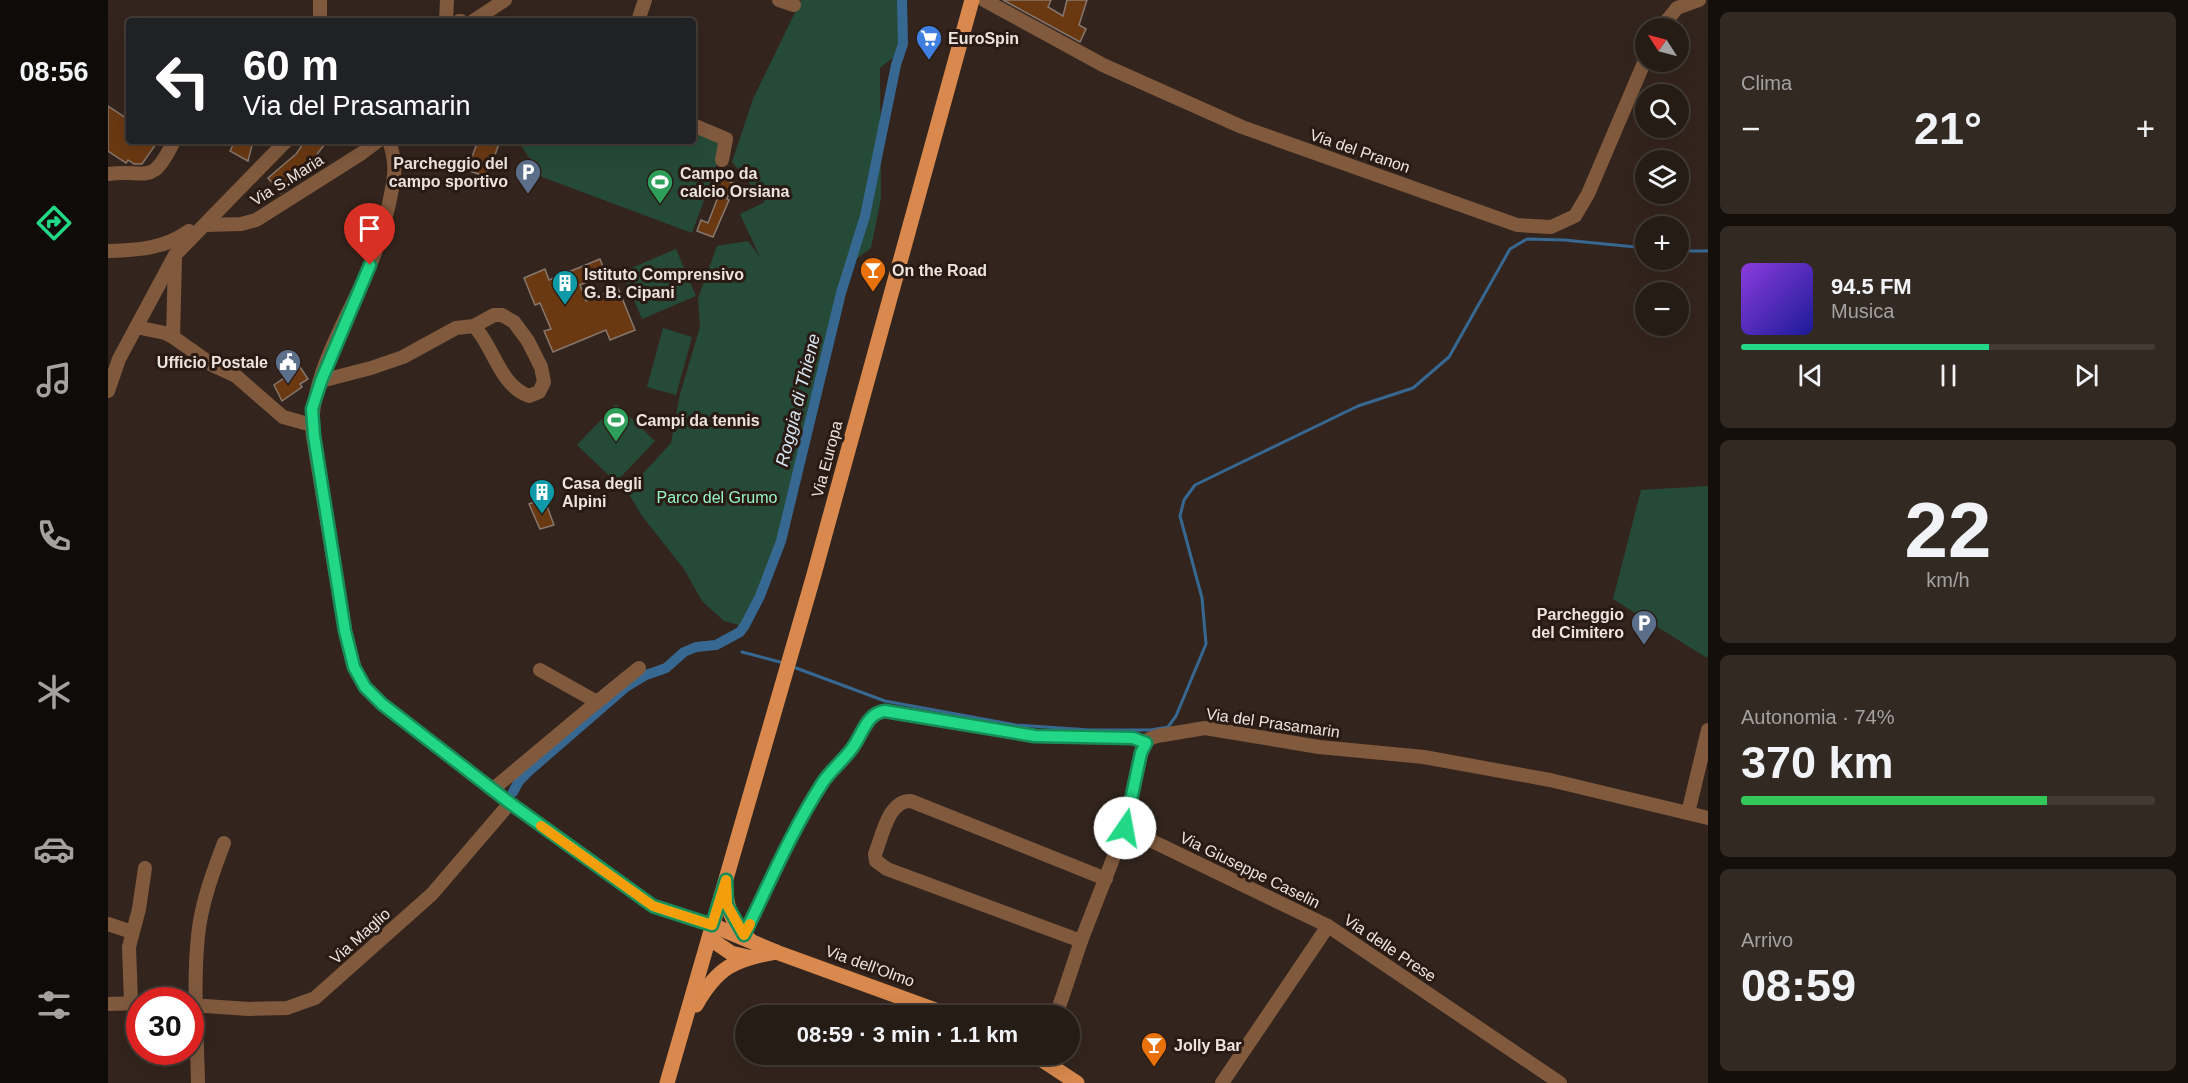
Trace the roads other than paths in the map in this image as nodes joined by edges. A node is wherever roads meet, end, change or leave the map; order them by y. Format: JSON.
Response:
{"nodes":[{"id":1,"x":320,"y":0,"type":"edge"},
{"id":2,"x":447,"y":0,"type":"edge"},
{"id":3,"x":505,"y":0,"type":"edge"},
{"id":4,"x":645,"y":0,"type":"edge"},
{"id":5,"x":779,"y":0,"type":"edge"},
{"id":6,"x":972,"y":0,"type":"edge"},
{"id":7,"x":984,"y":0,"type":"edge"},
{"id":8,"x":1699,"y":0,"type":"edge"},
{"id":9,"x":794,"y":5,"type":"dead end"},
{"id":10,"x":320,"y":18,"type":"edge"},
{"id":11,"x":446,"y":18,"type":"edge"},
{"id":12,"x":478,"y":18,"type":"edge"},
{"id":13,"x":639,"y":18,"type":"edge"},
{"id":14,"x":1669,"y":18,"type":"edge"},
{"id":15,"x":1640,"y":72,"type":"edge"},
{"id":16,"x":696,"y":126,"type":"edge"},
{"id":17,"x":172,"y":144,"type":"edge"},
{"id":18,"x":283,"y":144,"type":"edge"},
{"id":19,"x":374,"y":144,"type":"edge"},
{"id":20,"x":390,"y":144,"type":"edge"},
{"id":21,"x":722,"y":160,"type":"dead end"},
{"id":22,"x":108,"y":174,"type":"edge"},
{"id":23,"x":222,"y":207,"type":"junction"},
{"id":24,"x":206,"y":225,"type":"junction"},
{"id":25,"x":108,"y":251,"type":"edge"},
{"id":26,"x":175,"y":255,"type":"junction"},
{"id":27,"x":474,"y":326,"type":"junction"},
{"id":28,"x":136,"y":327,"type":"junction"},
{"id":29,"x":173,"y":338,"type":"junction"},
{"id":30,"x":321,"y":381,"type":"junction"},
{"id":31,"x":108,"y":391,"type":"edge"},
{"id":32,"x":312,"y":425,"type":"junction"},
{"id":33,"x":639,"y":668,"type":"dead end"},
{"id":34,"x":540,"y":670,"type":"dead end"},
{"id":35,"x":597,"y":702,"type":"junction"},
{"id":36,"x":1708,"y":730,"type":"edge"},
{"id":37,"x":1146,"y":743,"type":"junction"},
{"id":38,"x":492,"y":790,"type":"junction"},
{"id":39,"x":510,"y":803,"type":"junction"},
{"id":40,"x":1688,"y":813,"type":"junction"},
{"id":41,"x":1708,"y":818,"type":"edge"},
{"id":42,"x":1125,"y":828,"type":"junction"},
{"id":43,"x":224,"y":843,"type":"dead end"},
{"id":44,"x":146,"y":868,"type":"dead end"},
{"id":45,"x":1106,"y":879,"type":"junction"},
{"id":46,"x":726,"y":880,"type":"junction"},
{"id":47,"x":108,"y":924,"type":"edge"},
{"id":48,"x":1328,"y":926,"type":"junction"},
{"id":49,"x":132,"y":932,"type":"junction"},
{"id":50,"x":710,"y":932,"type":"junction"},
{"id":51,"x":750,"y":939,"type":"junction"},
{"id":52,"x":1081,"y":941,"type":"junction"},
{"id":53,"x":776,"y":952,"type":"junction"},
{"id":54,"x":748,"y":957,"type":"junction"},
{"id":55,"x":133,"y":987,"type":"edge"},
{"id":56,"x":194,"y":987,"type":"edge"},
{"id":57,"x":126,"y":1003,"type":"edge"},
{"id":58,"x":108,"y":1004,"type":"edge"},
{"id":59,"x":922,"y":1005,"type":"edge"},
{"id":60,"x":1060,"y":1005,"type":"edge"},
{"id":61,"x":204,"y":1006,"type":"edge"},
{"id":62,"x":684,"y":1026,"type":"junction"},
{"id":63,"x":197,"y":1065,"type":"edge"},
{"id":64,"x":1052,"y":1065,"type":"edge"},
{"id":65,"x":198,"y":1083,"type":"edge"},
{"id":66,"x":668,"y":1083,"type":"edge"},
{"id":67,"x":1077,"y":1083,"type":"edge"},
{"id":68,"x":1222,"y":1083,"type":"edge"},
{"id":69,"x":1560,"y":1083,"type":"edge"}],
"edges":[{"from":1,"to":10,"type":"street"},
{"from":2,"to":11,"type":"street"},
{"from":3,"to":12,"type":"street"},
{"from":4,"to":13,"type":"street"},
{"from":5,"to":9,"type":"street"},
{"from":6,"to":46,"type":"main road","name":"Via Europa"},
{"from":7,"to":15,"type":"street","name":"Via del Pranon"},
{"from":8,"to":14,"type":"street"},
{"from":16,"to":21,"type":"street"},
{"from":17,"to":22,"type":"street"},
{"from":18,"to":23,"type":"street"},
{"from":19,"to":24,"type":"street","name":"Via S.Maria"},
{"from":20,"to":30,"type":"street"},
{"from":23,"to":24,"type":"street"},
{"from":23,"to":25,"type":"street"},
{"from":24,"to":26,"type":"street"},
{"from":26,"to":28,"type":"street"},
{"from":26,"to":29,"type":"street"},
{"from":27,"to":27,"type":"street"},
{"from":27,"to":30,"type":"street"},
{"from":28,"to":29,"type":"street"},
{"from":28,"to":31,"type":"street"},
{"from":29,"to":32,"type":"street"},
{"from":30,"to":32,"type":"street"},
{"from":32,"to":38,"type":"street"},
{"from":33,"to":35,"type":"street"},
{"from":34,"to":35,"type":"street"},
{"from":35,"to":38,"type":"street"},
{"from":36,"to":40,"type":"street"},
{"from":37,"to":40,"type":"street","name":"Via del Prasamarin"},
{"from":37,"to":42,"type":"street"},
{"from":37,"to":51,"type":"street","name":"Via del Prasamarin"},
{"from":38,"to":39,"type":"street"},
{"from":39,"to":50,"type":"street"},
{"from":39,"to":61,"type":"street","name":"Via Maglio"},
{"from":40,"to":41,"type":"street","name":"Via del Prasamarin"},
{"from":42,"to":45,"type":"street"},
{"from":42,"to":48,"type":"street","name":"Via Giuseppe Caselin"},
{"from":43,"to":56,"type":"street"},
{"from":44,"to":49,"type":"street"},
{"from":45,"to":52,"type":"street"},
{"from":45,"to":52,"type":"street"},
{"from":46,"to":50,"type":"main road","name":"Via Europa"},
{"from":46,"to":51,"type":"main road"},
{"from":47,"to":49,"type":"street"},
{"from":48,"to":68,"type":"street","name":"Via delle Prese"},
{"from":48,"to":69,"type":"street","name":"Via delle Prese"},
{"from":49,"to":55,"type":"street"},
{"from":50,"to":51,"type":"main road","name":"Via dell'Olmo"},
{"from":50,"to":54,"type":"main road"},
{"from":50,"to":62,"type":"main road","name":"Via Europa"},
{"from":51,"to":53,"type":"main road","name":"Via dell'Olmo"},
{"from":52,"to":60,"type":"street"},
{"from":53,"to":54,"type":"main road"},
{"from":53,"to":59,"type":"main road","name":"Via dell'Olmo"},
{"from":54,"to":62,"type":"main road"},
{"from":57,"to":58,"type":"street"},
{"from":62,"to":66,"type":"main road","name":"Via Europa"},
{"from":63,"to":65,"type":"street"},
{"from":64,"to":67,"type":"main road"}]}
